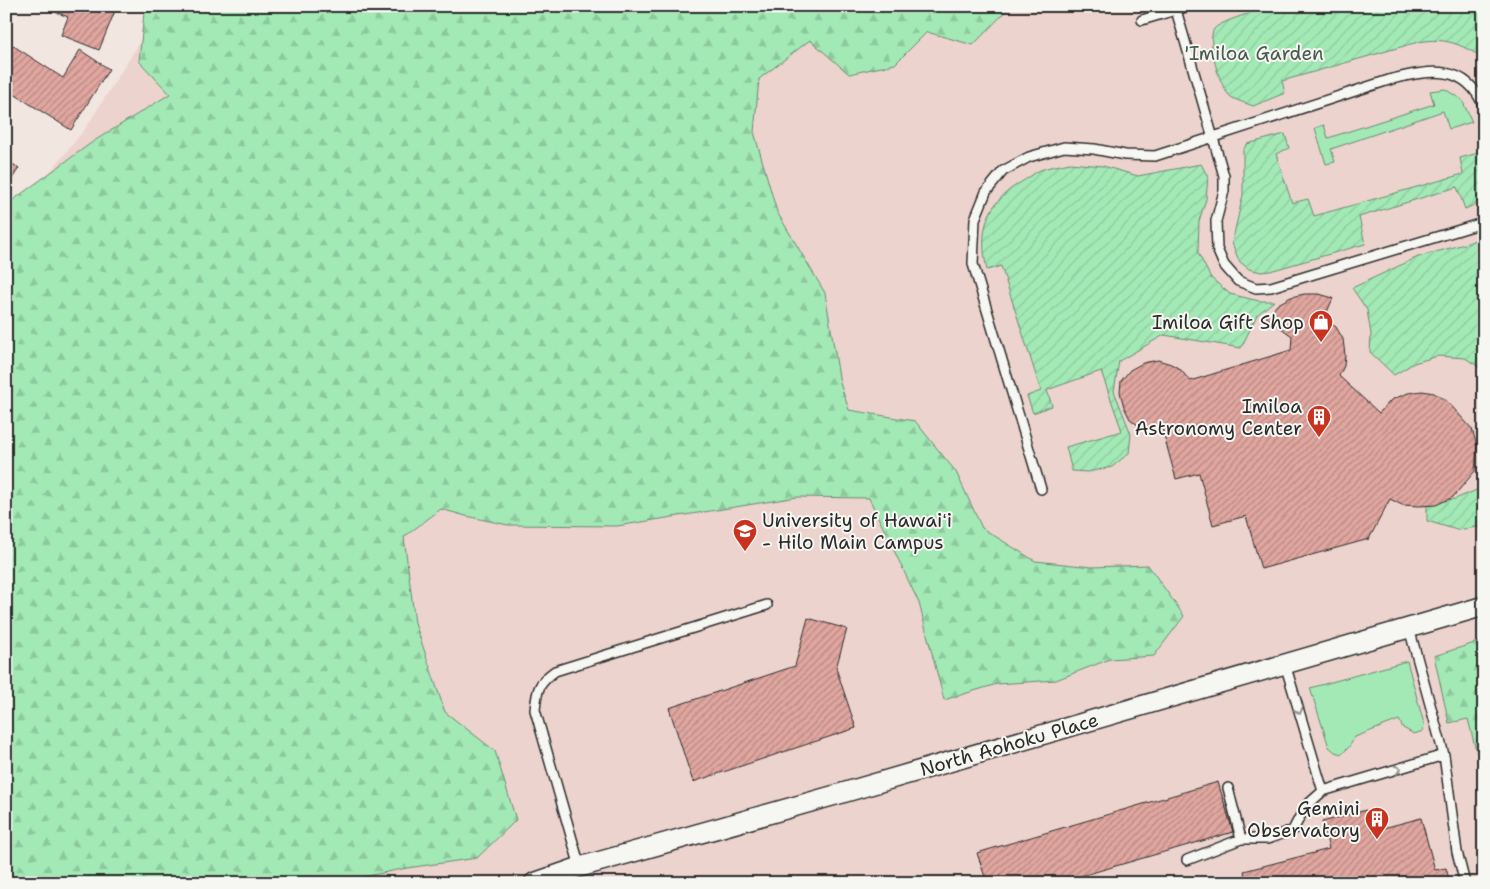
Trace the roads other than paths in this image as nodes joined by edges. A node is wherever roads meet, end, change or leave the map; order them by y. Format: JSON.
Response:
{"nodes":[{"id":1,"x":1189,"y":6,"type":"edge"},
{"id":2,"x":1176,"y":10,"type":"junction"},
{"id":3,"x":1142,"y":20,"type":"dead end"},
{"id":4,"x":1484,"y":108,"type":"edge"},
{"id":5,"x":1212,"y":136,"type":"junction"},
{"id":6,"x":1484,"y":221,"type":"edge"},
{"id":7,"x":1041,"y":490,"type":"dead end"},
{"id":8,"x":767,"y":605,"type":"dead end"},
{"id":9,"x":1484,"y":606,"type":"edge"},
{"id":10,"x":1409,"y":628,"type":"junction"},
{"id":11,"x":1285,"y":664,"type":"junction"},
{"id":12,"x":1444,"y":755,"type":"junction"},
{"id":13,"x":1228,"y":788,"type":"dead end"},
{"id":14,"x":1323,"y":791,"type":"junction"},
{"id":15,"x":1241,"y":839,"type":"junction"},
{"id":16,"x":1187,"y":860,"type":"dead end"},
{"id":17,"x":580,"y":867,"type":"junction"},
{"id":18,"x":534,"y":883,"type":"edge"},
{"id":19,"x":1465,"y":883,"type":"edge"}],
"edges":[{"from":1,"to":2,"type":"lane"},
{"from":2,"to":3,"type":"lane"},
{"from":2,"to":5,"type":"lane"},
{"from":4,"to":5,"type":"lane"},
{"from":5,"to":6,"type":"lane"},
{"from":5,"to":7,"type":"lane"},
{"from":8,"to":17,"type":"lane"},
{"from":9,"to":10,"type":"street","name":"North Aohoku Place"},
{"from":10,"to":11,"type":"street","name":"North Aohoku Place"},
{"from":10,"to":12,"type":"lane"},
{"from":11,"to":14,"type":"lane","one_way":true},
{"from":11,"to":17,"type":"street","name":"North Aohoku Place"},
{"from":14,"to":12,"type":"lane","one_way":true},
{"from":12,"to":19,"type":"lane"},
{"from":13,"to":15,"type":"lane"},
{"from":14,"to":15,"type":"lane"},
{"from":15,"to":16,"type":"lane"},
{"from":17,"to":18,"type":"street","name":"North Aohoku Place"}]}
